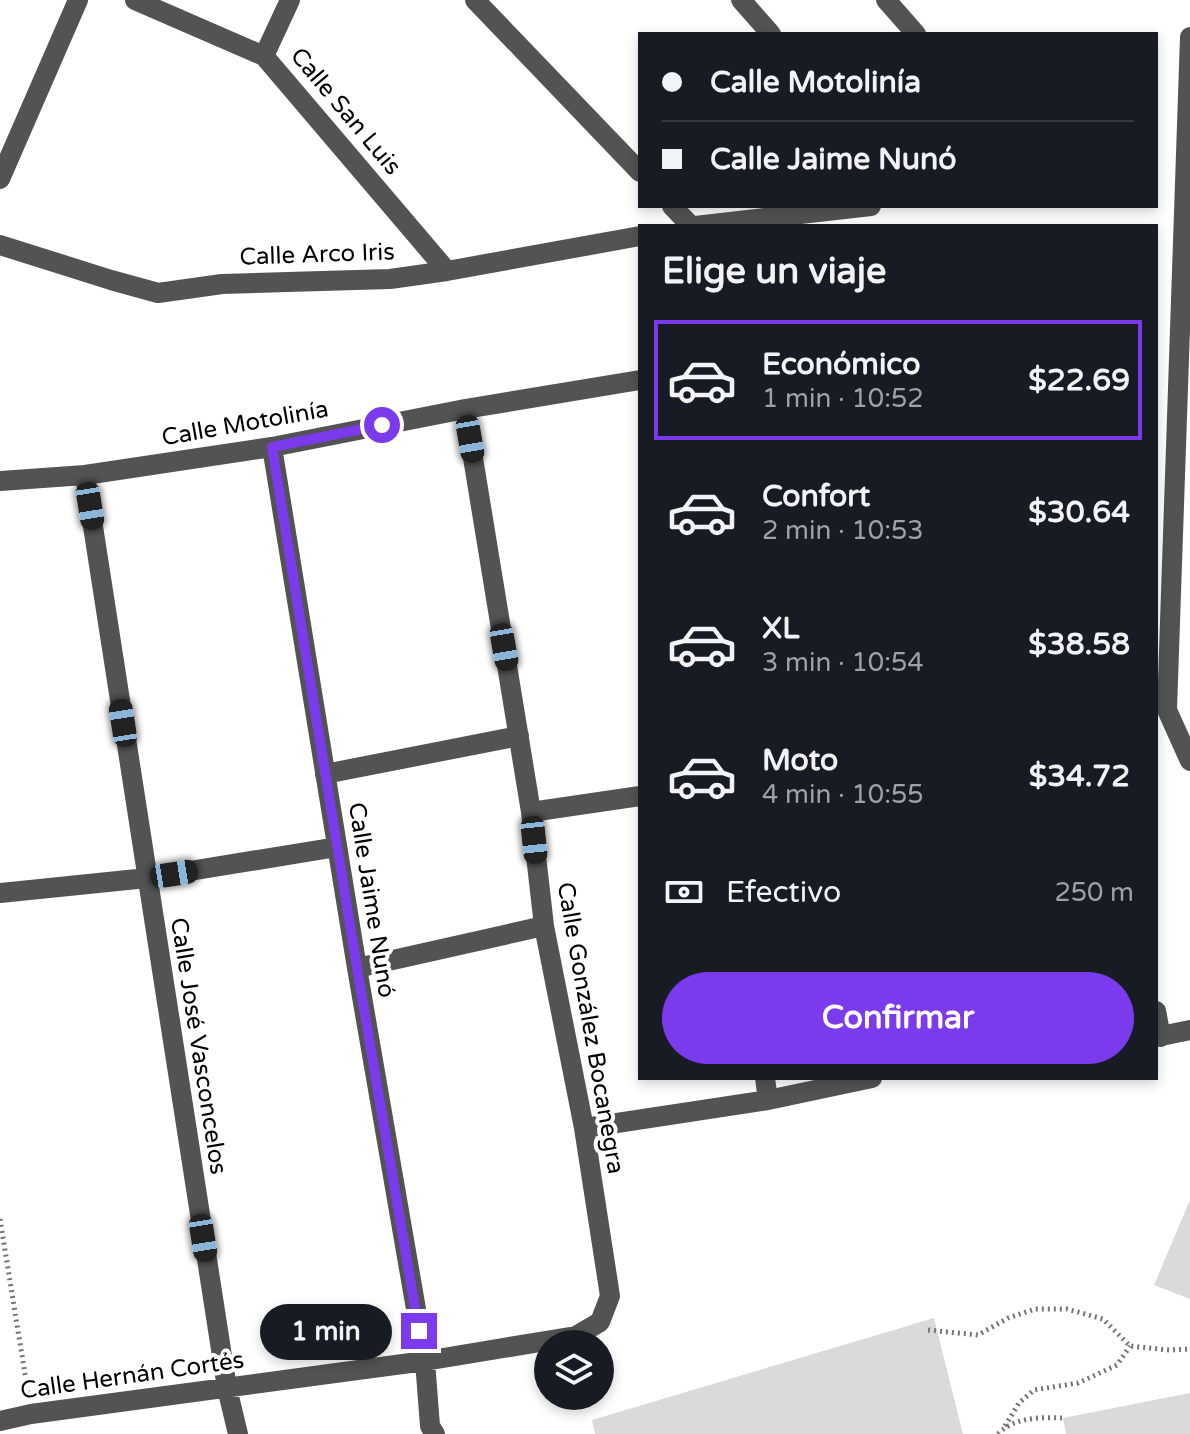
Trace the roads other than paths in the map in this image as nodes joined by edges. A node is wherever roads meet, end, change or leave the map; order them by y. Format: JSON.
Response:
{"nodes":[{"id":1,"x":78,"y":0,"type":"edge"},
{"id":2,"x":135,"y":0,"type":"edge"},
{"id":3,"x":290,"y":0,"type":"edge"},
{"id":4,"x":475,"y":0,"type":"edge"},
{"id":5,"x":741,"y":0,"type":"edge"},
{"id":6,"x":886,"y":0,"type":"edge"},
{"id":7,"x":769,"y":32,"type":"edge"},
{"id":8,"x":914,"y":32,"type":"edge"},
{"id":9,"x":1190,"y":37,"type":"edge"},
{"id":10,"x":264,"y":56,"type":"junction"},
{"id":11,"x":638,"y":170,"type":"edge"},
{"id":12,"x":0,"y":179,"type":"edge"},
{"id":13,"x":674,"y":208,"type":"edge"},
{"id":14,"x":853,"y":208,"type":"edge"},
{"id":15,"x":691,"y":224,"type":"edge"},
{"id":16,"x":711,"y":224,"type":"edge"},
{"id":17,"x":638,"y":236,"type":"edge"},
{"id":18,"x":0,"y":245,"type":"edge"},
{"id":19,"x":447,"y":271,"type":"junction"},
{"id":20,"x":638,"y":380,"type":"edge"},
{"id":21,"x":465,"y":409,"type":"junction"},
{"id":22,"x":272,"y":447,"type":"junction"},
{"id":23,"x":85,"y":475,"type":"junction"},
{"id":24,"x":0,"y":481,"type":"edge"},
{"id":25,"x":1162,"y":711,"type":"edge"},
{"id":26,"x":519,"y":736,"type":"junction"},
{"id":27,"x":1190,"y":761,"type":"edge"},
{"id":28,"x":325,"y":774,"type":"junction"},
{"id":29,"x":638,"y":796,"type":"edge"},
{"id":30,"x":531,"y":812,"type":"junction"},
{"id":31,"x":337,"y":847,"type":"junction"},
{"id":32,"x":147,"y":878,"type":"junction"},
{"id":33,"x":0,"y":893,"type":"edge"},
{"id":34,"x":544,"y":926,"type":"junction"},
{"id":35,"x":357,"y":968,"type":"junction"},
{"id":36,"x":1190,"y":1030,"type":"edge"},
{"id":37,"x":1158,"y":1037,"type":"edge"},
{"id":38,"x":765,"y":1080,"type":"edge"},
{"id":39,"x":863,"y":1080,"type":"edge"},
{"id":40,"x":768,"y":1100,"type":"junction"},
{"id":41,"x":584,"y":1128,"type":"junction"},
{"id":42,"x":600,"y":1322,"type":"joint"},
{"id":43,"x":425,"y":1361,"type":"junction"},
{"id":44,"x":227,"y":1388,"type":"junction"},
{"id":45,"x":0,"y":1421,"type":"edge"},
{"id":46,"x":33,"y":1424,"type":"edge"},
{"id":47,"x":238,"y":1434,"type":"edge"},
{"id":48,"x":435,"y":1434,"type":"edge"}],
"edges":[{"from":1,"to":12,"type":"street"},
{"from":2,"to":10,"type":"street","name":"Calle San Luis"},
{"from":3,"to":10,"type":"street"},
{"from":4,"to":11,"type":"street"},
{"from":5,"to":7,"type":"street"},
{"from":6,"to":8,"type":"street"},
{"from":9,"to":25,"type":"street"},
{"from":10,"to":19,"type":"street","name":"Calle San Luis"},
{"from":13,"to":15,"type":"street"},
{"from":14,"to":16,"type":"street"},
{"from":17,"to":19,"type":"street","name":"Calle Arco Iris"},
{"from":18,"to":19,"type":"street","name":"Calle Arco Iris"},
{"from":20,"to":21,"type":"street","name":"Calle Motolinía"},
{"from":21,"to":22,"type":"street","name":"Calle Motolinía"},
{"from":21,"to":26,"type":"street","name":"Calle González Bocanegra"},
{"from":22,"to":23,"type":"street","name":"Calle Motolinía"},
{"from":22,"to":28,"type":"street","name":"Calle Jaime Nunó"},
{"from":23,"to":24,"type":"street","name":"Calle Motolinía"},
{"from":23,"to":32,"type":"street","name":"Calle José Vasconcelos"},
{"from":25,"to":27,"type":"street"},
{"from":26,"to":28,"type":"street"},
{"from":26,"to":30,"type":"street","name":"Calle González Bocanegra"},
{"from":28,"to":31,"type":"street","name":"Calle Jaime Nunó"},
{"from":29,"to":30,"type":"street"},
{"from":30,"to":34,"type":"street","name":"Calle González Bocanegra"},
{"from":31,"to":32,"type":"street"},
{"from":31,"to":35,"type":"street","name":"Calle Jaime Nunó"},
{"from":32,"to":33,"type":"street"},
{"from":32,"to":44,"type":"street","name":"Calle José Vasconcelos"},
{"from":34,"to":35,"type":"street"},
{"from":34,"to":41,"type":"street","name":"Calle González Bocanegra"},
{"from":35,"to":43,"type":"street","name":"Calle Jaime Nunó"},
{"from":36,"to":37,"type":"street"},
{"from":38,"to":40,"type":"street"},
{"from":39,"to":40,"type":"street"},
{"from":40,"to":41,"type":"street"},
{"from":41,"to":42,"type":"street","name":"Calle González Bocanegra"},
{"from":42,"to":43,"type":"street","name":"Calle Hernán Cortés"},
{"from":43,"to":44,"type":"street","name":"Calle Hernán Cortés"},
{"from":43,"to":48,"type":"street"},
{"from":44,"to":46,"type":"street","name":"Calle Hernán Cortés"},
{"from":44,"to":47,"type":"street","name":"Calle José Vasconcelos"},
{"from":45,"to":46,"type":"street","name":"Calle Hernán Cortés"}]}
